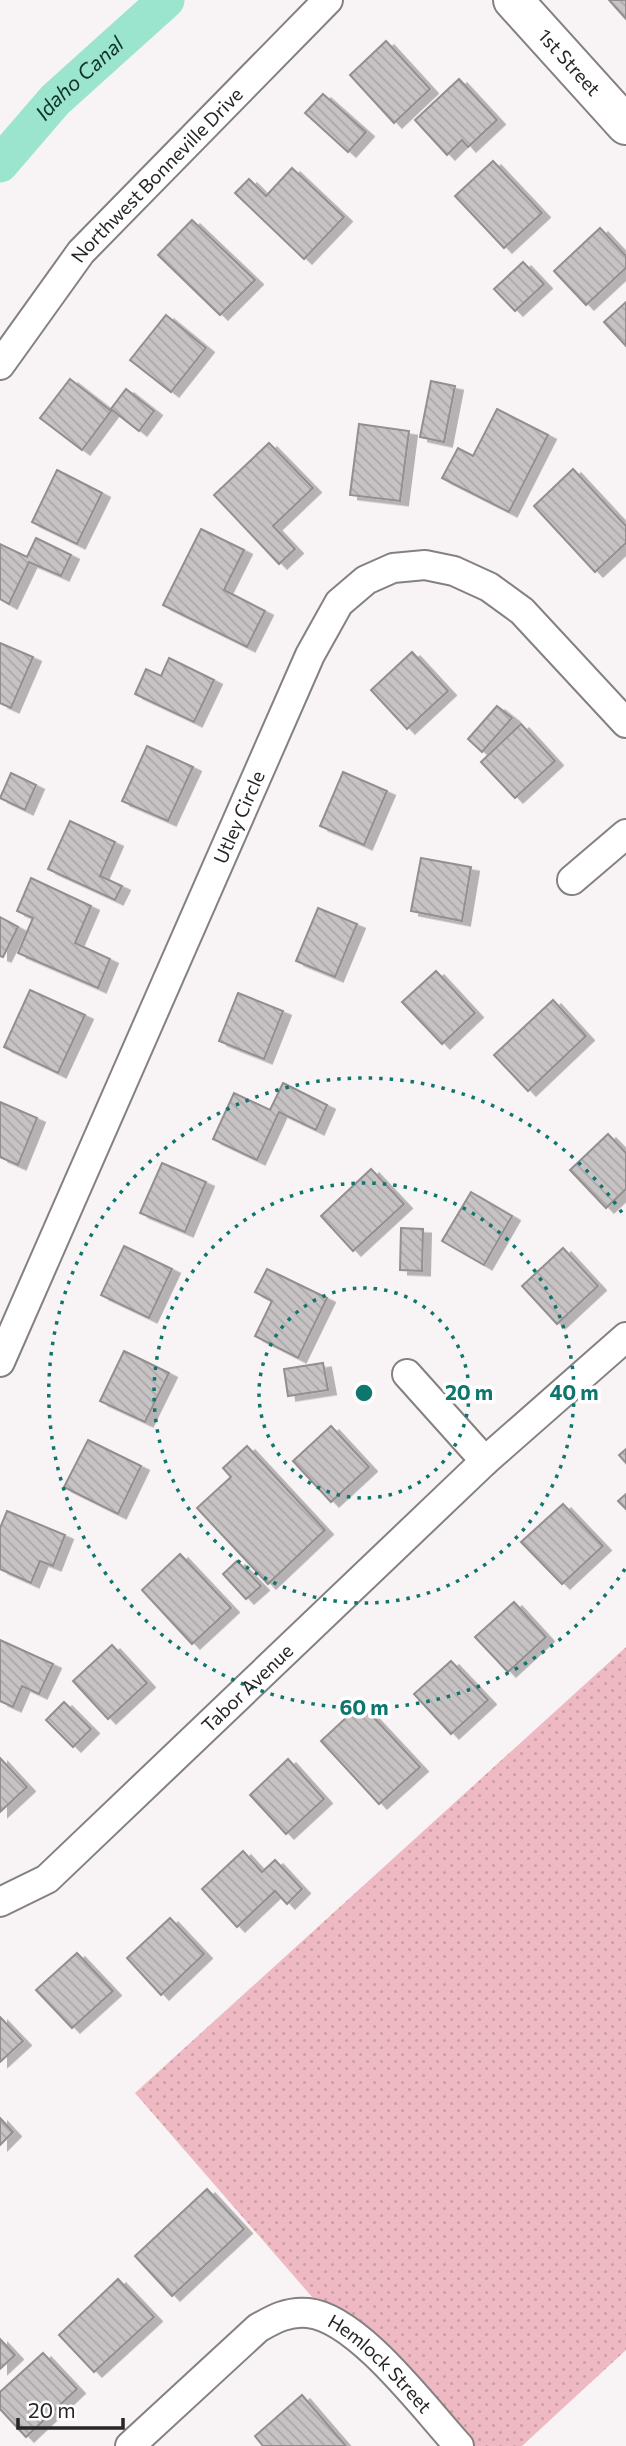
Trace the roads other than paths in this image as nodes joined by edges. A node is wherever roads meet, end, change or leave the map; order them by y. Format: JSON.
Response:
{"nodes":[{"id":1,"x":328,"y":0,"type":"edge"},
{"id":2,"x":513,"y":0,"type":"edge"},
{"id":3,"x":626,"y":125,"type":"edge"},
{"id":4,"x":0,"y":365,"type":"edge"},
{"id":5,"x":626,"y":723,"type":"edge"},
{"id":6,"x":626,"y":834,"type":"edge"},
{"id":7,"x":572,"y":880,"type":"dead end"},
{"id":8,"x":626,"y":1337,"type":"edge"},
{"id":9,"x":0,"y":1362,"type":"edge"},
{"id":10,"x":407,"y":1374,"type":"dead end"},
{"id":11,"x":485,"y":1461,"type":"junction"},
{"id":12,"x":0,"y":1902,"type":"edge"},
{"id":13,"x":130,"y":2446,"type":"edge"},
{"id":14,"x":459,"y":2446,"type":"edge"}],
"edges":[{"from":1,"to":4,"type":"street","name":"Northwest Bonneville Drive"},
{"from":2,"to":3,"type":"main road","name":"1st Street"},
{"from":5,"to":9,"type":"street","name":"Utley Circle"},
{"from":6,"to":7,"type":"street"},
{"from":8,"to":11,"type":"street","name":"Tabor Avenue"},
{"from":10,"to":11,"type":"street"},
{"from":11,"to":12,"type":"street","name":"Tabor Avenue"},
{"from":13,"to":14,"type":"street","name":"Hemlock Street"}]}
